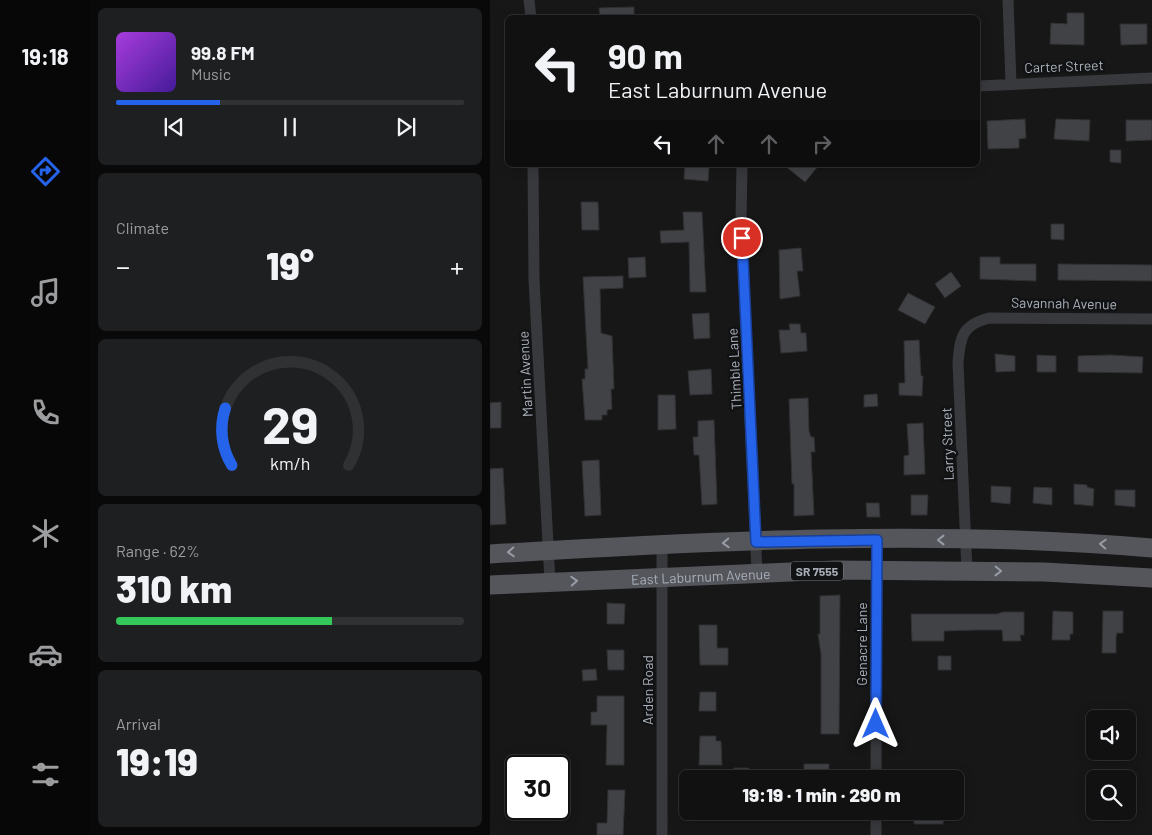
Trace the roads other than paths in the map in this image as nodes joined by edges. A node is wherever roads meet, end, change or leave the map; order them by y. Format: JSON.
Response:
{"nodes":[{"id":1,"x":529,"y":0,"type":"edge"},
{"id":2,"x":1008,"y":0,"type":"edge"},
{"id":3,"x":531,"y":15,"type":"edge"},
{"id":4,"x":1152,"y":78,"type":"edge"},
{"id":5,"x":1011,"y":82,"type":"junction"},
{"id":6,"x":980,"y":86,"type":"edge"},
{"id":7,"x":533,"y":167,"type":"edge"},
{"id":8,"x":742,"y":167,"type":"edge"},
{"id":9,"x":1152,"y":319,"type":"edge"},
{"id":10,"x":976,"y":321,"type":"joint"},
{"id":11,"x":877,"y":540,"type":"junction"},
{"id":12,"x":966,"y":540,"type":"junction"},
{"id":13,"x":756,"y":542,"type":"junction"},
{"id":14,"x":662,"y":546,"type":"junction"},
{"id":15,"x":1152,"y":548,"type":"edge"},
{"id":16,"x":548,"y":550,"type":"junction"},
{"id":17,"x":490,"y":554,"type":"edge"},
{"id":18,"x":877,"y":570,"type":"junction"},
{"id":19,"x":967,"y":571,"type":"junction"},
{"id":20,"x":757,"y":572,"type":"junction"},
{"id":21,"x":662,"y":577,"type":"junction"},
{"id":22,"x":1152,"y":578,"type":"edge"},
{"id":23,"x":550,"y":582,"type":"junction"},
{"id":24,"x":490,"y":585,"type":"edge"},
{"id":25,"x":876,"y":770,"type":"edge"},
{"id":26,"x":876,"y":820,"type":"edge"},
{"id":27,"x":662,"y":835,"type":"edge"},
{"id":28,"x":876,"y":835,"type":"edge"}],
"edges":[{"from":1,"to":3,"type":"street"},
{"from":2,"to":5,"type":"street"},
{"from":4,"to":5,"type":"street","name":"Carter Street"},
{"from":5,"to":6,"type":"street","name":"Carter Street"},
{"from":7,"to":16,"type":"street","name":"Martin Avenue"},
{"from":8,"to":13,"type":"street","name":"Thimble Lane"},
{"from":9,"to":10,"type":"street","name":"Savannah Avenue"},
{"from":10,"to":12,"type":"street","name":"Larry Street"},
{"from":12,"to":11,"type":"main road","number":"SR 7555","one_way":true},
{"from":11,"to":13,"type":"main road","number":"SR 7555"},
{"from":11,"to":18,"type":"street","name":"Genacre Lane"},
{"from":15,"to":12,"type":"main road","number":"SR 7555","one_way":true},
{"from":12,"to":19,"type":"street","name":"Larry Street"},
{"from":13,"to":14,"type":"main road","number":"SR 7555","one_way":true},
{"from":13,"to":20,"type":"street","name":"Thimble Lane"},
{"from":14,"to":16,"type":"main road","number":"SR 7555"},
{"from":14,"to":21,"type":"street","name":"Arden Road"},
{"from":16,"to":17,"type":"main road","number":"SR 7555","one_way":true},
{"from":16,"to":23,"type":"street","name":"Martin Avenue"},
{"from":18,"to":19,"type":"main road","name":"East Laburnum Avenue","number":"SR 7555"},
{"from":18,"to":20,"type":"main road","name":"East Laburnum Avenue","number":"SR 7555"},
{"from":18,"to":25,"type":"street","name":"Genacre Lane"},
{"from":19,"to":22,"type":"main road","name":"East Laburnum Avenue","number":"SR 7555","one_way":true},
{"from":20,"to":21,"type":"main road","name":"East Laburnum Avenue","number":"SR 7555"},
{"from":23,"to":21,"type":"main road","name":"East Laburnum Avenue","number":"SR 7555","one_way":true},
{"from":21,"to":27,"type":"street","name":"Arden Road"},
{"from":23,"to":24,"type":"main road","name":"East Laburnum Avenue","number":"SR 7555"},
{"from":26,"to":28,"type":"street"}]}
